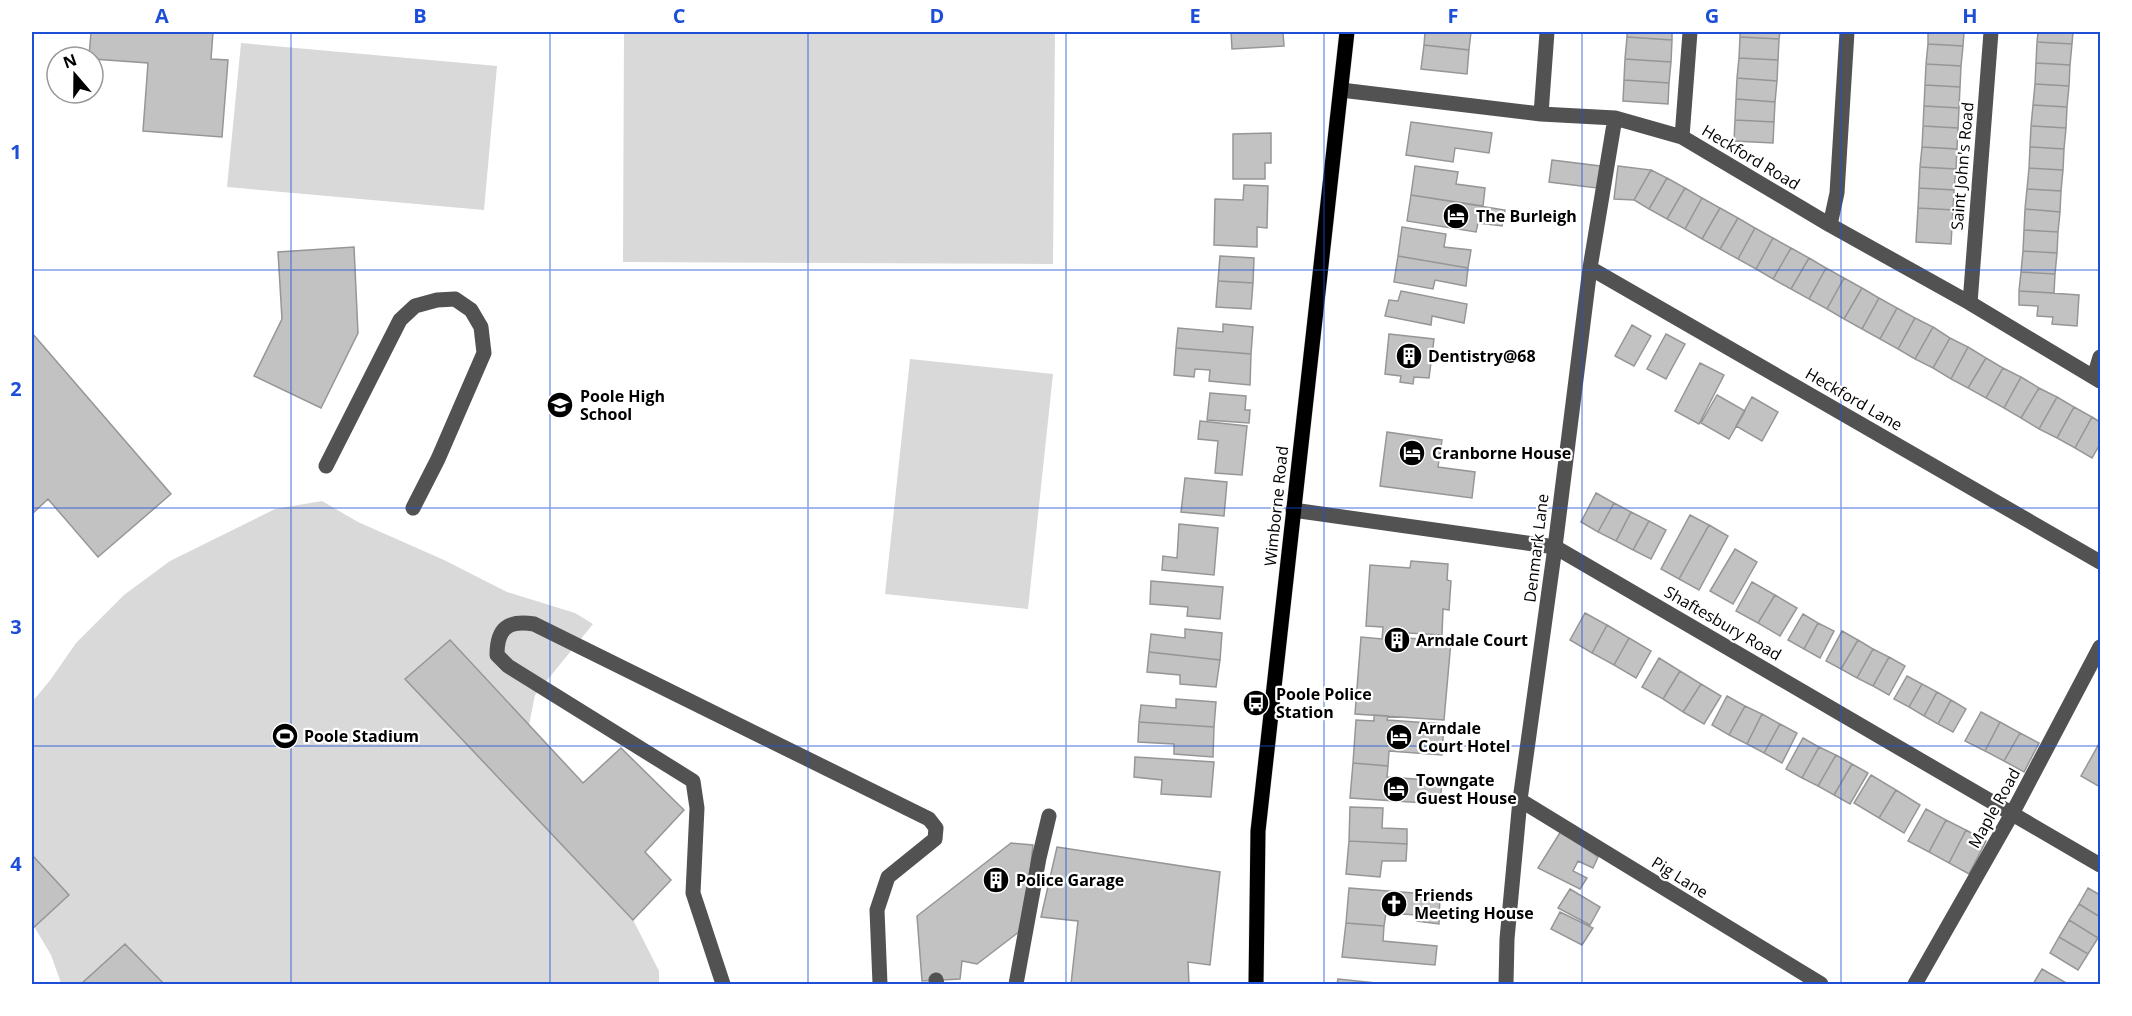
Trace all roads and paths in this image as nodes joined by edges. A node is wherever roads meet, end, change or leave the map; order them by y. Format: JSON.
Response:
{"nodes":[{"id":1,"x":1347,"y":32,"type":"edge"},
{"id":2,"x":1547,"y":32,"type":"edge"},
{"id":3,"x":1690,"y":32,"type":"edge"},
{"id":4,"x":1847,"y":32,"type":"edge"},
{"id":5,"x":1991,"y":32,"type":"edge"},
{"id":6,"x":1341,"y":90,"type":"junction"},
{"id":7,"x":1541,"y":114,"type":"junction"},
{"id":8,"x":1615,"y":118,"type":"junction"},
{"id":9,"x":1682,"y":137,"type":"junction"},
{"id":10,"x":1830,"y":225,"type":"junction"},
{"id":11,"x":1590,"y":268,"type":"junction"},
{"id":12,"x":1970,"y":303,"type":"junction"},
{"id":13,"x":2100,"y":357,"type":"edge"},
{"id":14,"x":2097,"y":379,"type":"edge"},
{"id":15,"x":326,"y":466,"type":"dead end"},
{"id":16,"x":413,"y":508,"type":"dead end"},
{"id":17,"x":1293,"y":510,"type":"junction"},
{"id":18,"x":1555,"y":547,"type":"junction"},
{"id":19,"x":2100,"y":562,"type":"edge"},
{"id":20,"x":2100,"y":647,"type":"edge"},
{"id":21,"x":1521,"y":800,"type":"junction"},
{"id":22,"x":2013,"y":813,"type":"junction"},
{"id":23,"x":1049,"y":816,"type":"dead end"},
{"id":24,"x":2100,"y":865,"type":"edge"},
{"id":25,"x":723,"y":984,"type":"edge"},
{"id":26,"x":880,"y":984,"type":"edge"},
{"id":27,"x":1016,"y":984,"type":"edge"},
{"id":28,"x":1256,"y":984,"type":"edge"},
{"id":29,"x":1506,"y":984,"type":"edge"},
{"id":30,"x":1821,"y":984,"type":"edge"},
{"id":31,"x":1915,"y":984,"type":"edge"}],
"edges":[{"from":1,"to":6,"type":"main road","name":"Wimborne Road"},
{"from":2,"to":7,"type":"street"},
{"from":3,"to":9,"type":"street"},
{"from":4,"to":10,"type":"street"},
{"from":5,"to":12,"type":"street","name":"Saint John's Road"},
{"from":6,"to":7,"type":"street","name":"Heckford Road"},
{"from":6,"to":17,"type":"main road","name":"Wimborne Road"},
{"from":7,"to":8,"type":"street","name":"Heckford Road"},
{"from":8,"to":9,"type":"street","name":"Heckford Road"},
{"from":8,"to":11,"type":"street","name":"Denmark Lane"},
{"from":9,"to":10,"type":"street","name":"Heckford Road"},
{"from":10,"to":12,"type":"street","name":"Heckford Road"},
{"from":11,"to":18,"type":"street","name":"Denmark Lane"},
{"from":11,"to":19,"type":"street","name":"Heckford Lane"},
{"from":12,"to":14,"type":"street","name":"Heckford Road"},
{"from":13,"to":14,"type":"street"},
{"from":15,"to":16,"type":"street"},
{"from":17,"to":18,"type":"street","name":"Shaftesbury Road"},
{"from":17,"to":28,"type":"main road","name":"Wimborne Road"},
{"from":18,"to":21,"type":"street","name":"Denmark Lane"},
{"from":18,"to":22,"type":"street","name":"Shaftesbury Road"},
{"from":20,"to":22,"type":"street","name":"Maple Road"},
{"from":21,"to":29,"type":"street","name":"Denmark Lane"},
{"from":21,"to":30,"type":"street","name":"Pig Lane"},
{"from":22,"to":24,"type":"street","name":"Shaftesbury Road"},
{"from":22,"to":31,"type":"street","name":"Maple Road"},
{"from":23,"to":27,"type":"street"},
{"from":25,"to":26,"type":"street"}]}
